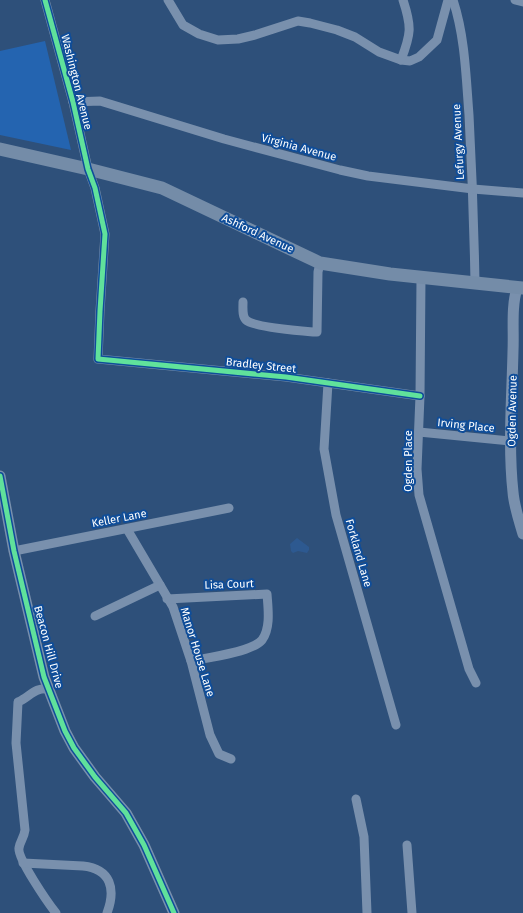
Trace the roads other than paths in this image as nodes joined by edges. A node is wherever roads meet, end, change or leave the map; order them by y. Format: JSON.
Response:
{"nodes":[{"id":1,"x":45,"y":0,"type":"edge"},
{"id":2,"x":168,"y":0,"type":"edge"},
{"id":3,"x":403,"y":0,"type":"edge"},
{"id":4,"x":448,"y":0,"type":"edge"},
{"id":5,"x":454,"y":0,"type":"edge"},
{"id":6,"x":515,"y":0,"type":"edge"},
{"id":7,"x":523,"y":2,"type":"edge"},
{"id":8,"x":401,"y":60,"type":"junction"},
{"id":9,"x":73,"y":102,"type":"junction"},
{"id":10,"x":0,"y":149,"type":"edge"},
{"id":11,"x":88,"y":169,"type":"junction"},
{"id":12,"x":473,"y":189,"type":"junction"},
{"id":13,"x":523,"y":193,"type":"edge"},
{"id":14,"x":320,"y":263,"type":"junction"},
{"id":15,"x":422,"y":278,"type":"junction"},
{"id":16,"x":475,"y":283,"type":"junction"},
{"id":17,"x":520,"y":288,"type":"edge"},
{"id":18,"x":243,"y":302,"type":"dead end"},
{"id":19,"x":98,"y":359,"type":"joint"},
{"id":20,"x":328,"y":383,"type":"junction"},
{"id":21,"x":420,"y":396,"type":"junction"},
{"id":22,"x":419,"y":432,"type":"junction"},
{"id":23,"x":511,"y":441,"type":"junction"},
{"id":24,"x":0,"y":476,"type":"edge"},
{"id":25,"x":229,"y":508,"type":"dead end"},
{"id":26,"x":127,"y":529,"type":"junction"},
{"id":27,"x":523,"y":534,"type":"edge"},
{"id":28,"x":14,"y":551,"type":"junction"},
{"id":29,"x":160,"y":585,"type":"junction"},
{"id":30,"x":167,"y":598,"type":"junction"},
{"id":31,"x":95,"y":616,"type":"dead end"},
{"id":32,"x":191,"y":661,"type":"junction"},
{"id":33,"x":476,"y":683,"type":"dead end"},
{"id":34,"x":48,"y":689,"type":"junction"},
{"id":35,"x":396,"y":725,"type":"dead end"},
{"id":36,"x":231,"y":759,"type":"dead end"},
{"id":37,"x":356,"y":799,"type":"dead end"},
{"id":38,"x":408,"y":845,"type":"dead end"},
{"id":39,"x":23,"y":863,"type":"junction"},
{"id":40,"x":56,"y":913,"type":"edge"},
{"id":41,"x":107,"y":913,"type":"edge"},
{"id":42,"x":174,"y":913,"type":"edge"},
{"id":43,"x":368,"y":913,"type":"edge"},
{"id":44,"x":412,"y":913,"type":"edge"}],
"edges":[{"from":1,"to":9,"type":"street","name":"Washington Avenue"},
{"from":2,"to":8,"type":"street"},
{"from":3,"to":8,"type":"street"},
{"from":4,"to":8,"type":"street"},
{"from":5,"to":12,"type":"street","name":"Lefurgy Avenue"},
{"from":6,"to":7,"type":"street"},
{"from":9,"to":11,"type":"street","name":"Washington Avenue"},
{"from":9,"to":12,"type":"street","name":"Virginia Avenue"},
{"from":10,"to":11,"type":"main road","name":"Ashford Avenue"},
{"from":11,"to":14,"type":"main road","name":"Ashford Avenue"},
{"from":11,"to":19,"type":"street","name":"Washington Avenue"},
{"from":12,"to":13,"type":"street","name":"Virginia Avenue"},
{"from":12,"to":16,"type":"street","name":"Lefurgy Avenue"},
{"from":14,"to":15,"type":"main road","name":"Ashford Avenue"},
{"from":14,"to":18,"type":"street"},
{"from":15,"to":16,"type":"main road","name":"Ashford Avenue"},
{"from":15,"to":21,"type":"street","name":"Ogden Place"},
{"from":16,"to":17,"type":"main road","name":"Ashford Avenue"},
{"from":17,"to":23,"type":"street","name":"Ogden Avenue"},
{"from":19,"to":20,"type":"street","name":"Bradley Street"},
{"from":20,"to":21,"type":"street","name":"Bradley Street"},
{"from":20,"to":35,"type":"street","name":"Forkland Lane"},
{"from":21,"to":22,"type":"street","name":"Ogden Place"},
{"from":22,"to":23,"type":"street","name":"Irving Place"},
{"from":22,"to":33,"type":"street","name":"Ogden Place"},
{"from":23,"to":27,"type":"street","name":"Ogden Avenue"},
{"from":24,"to":28,"type":"street","name":"Beacon Hill Drive"},
{"from":25,"to":26,"type":"street","name":"Keller Lane"},
{"from":26,"to":28,"type":"street","name":"Keller Lane"},
{"from":26,"to":29,"type":"street","name":"Manor House Lane"},
{"from":28,"to":34,"type":"street","name":"Beacon Hill Drive"},
{"from":29,"to":30,"type":"street","name":"Manor House Lane"},
{"from":29,"to":31,"type":"street"},
{"from":30,"to":32,"type":"street","name":"Manor House Lane"},
{"from":30,"to":32,"type":"street","name":"Lisa Court"},
{"from":32,"to":36,"type":"street","name":"Manor House Lane"},
{"from":34,"to":39,"type":"street"},
{"from":34,"to":42,"type":"street","name":"Beacon Hill Drive"},
{"from":37,"to":43,"type":"street"},
{"from":38,"to":44,"type":"street"},
{"from":39,"to":40,"type":"street"},
{"from":39,"to":41,"type":"street"}]}
